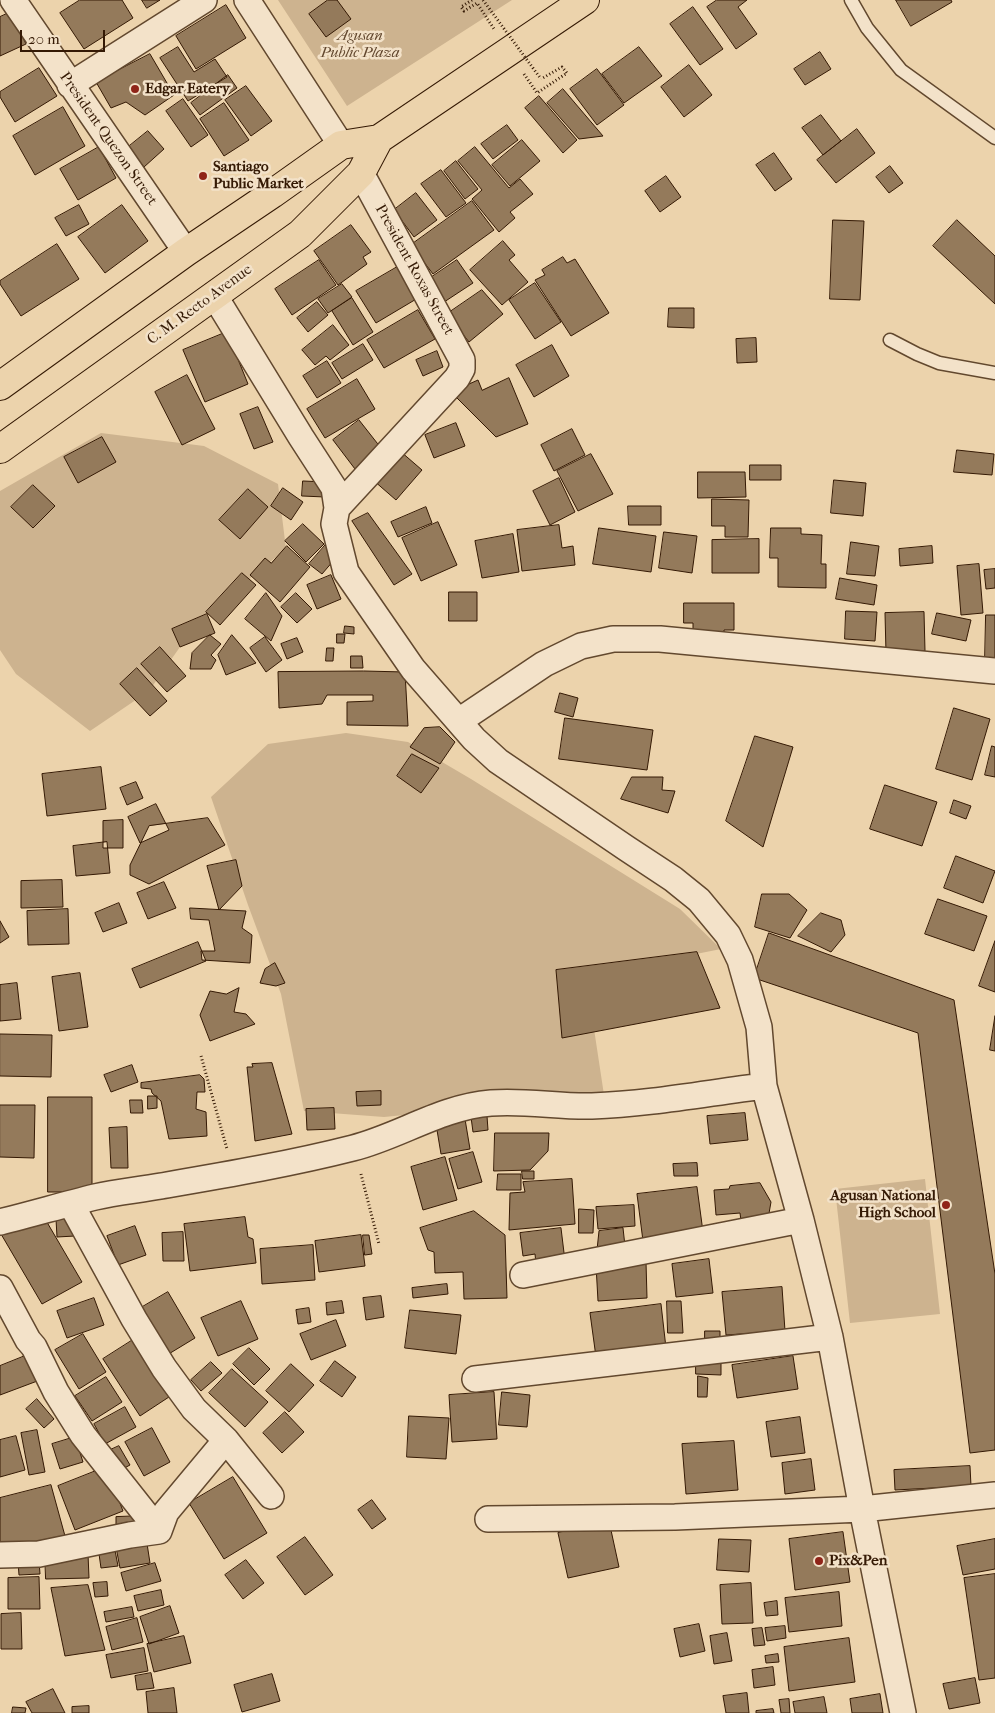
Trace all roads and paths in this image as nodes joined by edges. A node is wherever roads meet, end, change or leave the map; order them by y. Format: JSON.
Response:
{"nodes":[{"id":1,"x":13,"y":0,"type":"edge"},
{"id":2,"x":204,"y":0,"type":"edge"},
{"id":3,"x":247,"y":0,"type":"edge"},
{"id":4,"x":472,"y":0,"type":"edge"},
{"id":5,"x":483,"y":0,"type":"edge"},
{"id":6,"x":851,"y":0,"type":"edge"},
{"id":7,"x":583,"y":1,"type":"edge"},
{"id":8,"x":477,"y":3,"type":"dead end"},
{"id":9,"x":70,"y":85,"type":"junction"},
{"id":10,"x":537,"y":93,"type":"dead end"},
{"id":11,"x":995,"y":138,"type":"edge"},
{"id":12,"x":379,"y":140,"type":"junction"},
{"id":13,"x":341,"y":145,"type":"junction"},
{"id":14,"x":361,"y":173,"type":"junction"},
{"id":15,"x":186,"y":252,"type":"junction"},
{"id":16,"x":214,"y":295,"type":"junction"},
{"id":17,"x":890,"y":340,"type":"dead end"},
{"id":18,"x":995,"y":373,"type":"edge"},
{"id":19,"x":0,"y":386,"type":"edge"},
{"id":20,"x":0,"y":449,"type":"edge"},
{"id":21,"x":337,"y":508,"type":"junction"},
{"id":22,"x":995,"y":671,"type":"edge"},
{"id":23,"x":459,"y":721,"type":"junction"},
{"id":24,"x":201,"y":1056,"type":"dead end"},
{"id":25,"x":764,"y":1086,"type":"junction"},
{"id":26,"x":354,"y":1148,"type":"junction"},
{"id":27,"x":233,"y":1173,"type":"junction"},
{"id":28,"x":71,"y":1204,"type":"junction"},
{"id":29,"x":802,"y":1220,"type":"junction"},
{"id":30,"x":0,"y":1222,"type":"edge"},
{"id":31,"x":379,"y":1244,"type":"dead end"},
{"id":32,"x":523,"y":1275,"type":"dead end"},
{"id":33,"x":0,"y":1288,"type":"edge"},
{"id":34,"x":830,"y":1338,"type":"junction"},
{"id":35,"x":475,"y":1379,"type":"dead end"},
{"id":36,"x":226,"y":1440,"type":"junction"},
{"id":37,"x":995,"y":1495,"type":"edge"},
{"id":38,"x":271,"y":1496,"type":"dead end"},
{"id":39,"x":862,"y":1509,"type":"junction"},
{"id":40,"x":488,"y":1519,"type":"dead end"},
{"id":41,"x":159,"y":1531,"type":"junction"},
{"id":42,"x":0,"y":1555,"type":"edge"},
{"id":43,"x":903,"y":1713,"type":"edge"}],
"edges":[{"from":1,"to":9,"type":"street","name":"President Quezon Street"},
{"from":2,"to":9,"type":"street"},
{"from":3,"to":13,"type":"street"},
{"from":4,"to":8,"type":"path"},
{"from":5,"to":10,"type":"path","bridge":true},
{"from":6,"to":11,"type":"lane"},
{"from":7,"to":12,"type":"highway","name":"C. M. Recto Avenue"},
{"from":9,"to":15,"type":"street","name":"President Quezon Street"},
{"from":12,"to":13,"type":"highway","name":"C. M. Recto Avenue"},
{"from":12,"to":14,"type":"highway","name":"C. M. Recto Avenue"},
{"from":13,"to":15,"type":"highway","name":"C. M. Recto Avenue"},
{"from":14,"to":16,"type":"highway","name":"C. M. Recto Avenue"},
{"from":14,"to":21,"type":"street","name":"President Roxas Street"},
{"from":15,"to":19,"type":"highway","name":"C. M. Recto Avenue"},
{"from":16,"to":20,"type":"highway","name":"C. M. Recto Avenue"},
{"from":16,"to":21,"type":"street"},
{"from":17,"to":18,"type":"lane"},
{"from":21,"to":23,"type":"street"},
{"from":22,"to":23,"type":"street"},
{"from":23,"to":25,"type":"street"},
{"from":24,"to":27,"type":"path"},
{"from":25,"to":26,"type":"street"},
{"from":25,"to":29,"type":"street"},
{"from":26,"to":27,"type":"street"},
{"from":26,"to":31,"type":"path"},
{"from":27,"to":28,"type":"street"},
{"from":28,"to":30,"type":"street"},
{"from":28,"to":36,"type":"street"},
{"from":29,"to":32,"type":"street"},
{"from":29,"to":34,"type":"street"},
{"from":33,"to":41,"type":"street"},
{"from":34,"to":35,"type":"street"},
{"from":34,"to":39,"type":"street"},
{"from":36,"to":38,"type":"street"},
{"from":36,"to":41,"type":"street"},
{"from":37,"to":39,"type":"street"},
{"from":39,"to":40,"type":"street"},
{"from":39,"to":43,"type":"street"},
{"from":41,"to":42,"type":"street"}]}
